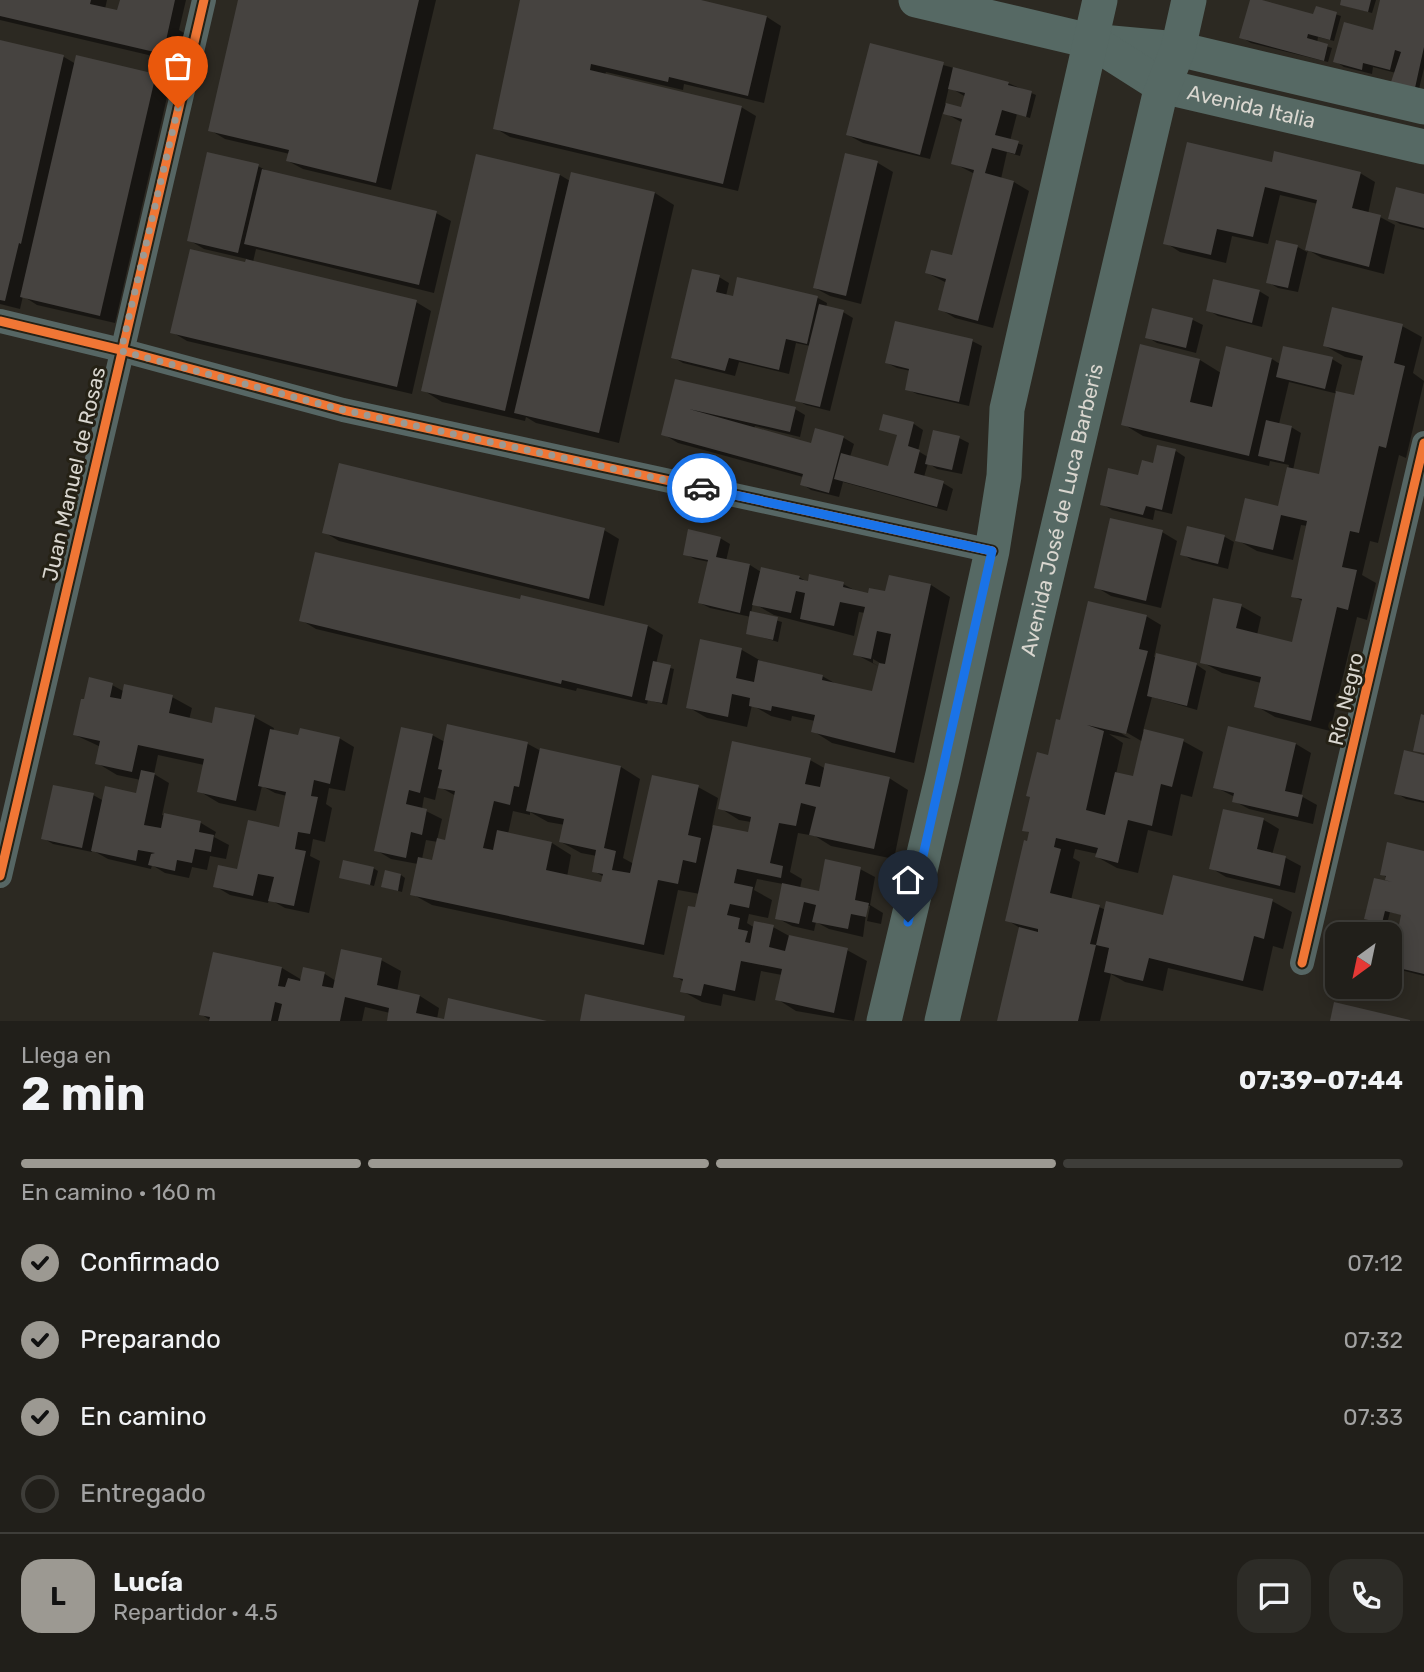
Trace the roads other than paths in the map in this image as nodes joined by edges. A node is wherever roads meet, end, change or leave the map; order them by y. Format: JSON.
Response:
{"nodes":[{"id":1,"x":204,"y":0,"type":"edge"},
{"id":2,"x":916,"y":0,"type":"edge"},
{"id":3,"x":1100,"y":0,"type":"edge"},
{"id":4,"x":1189,"y":0,"type":"edge"},
{"id":5,"x":1090,"y":41,"type":"junction"},
{"id":6,"x":1178,"y":48,"type":"junction"},
{"id":7,"x":1162,"y":86,"type":"junction"},
{"id":8,"x":1424,"y":107,"type":"edge"},
{"id":9,"x":1424,"y":147,"type":"edge"},
{"id":10,"x":0,"y":321,"type":"edge"},
{"id":11,"x":121,"y":351,"type":"junction"},
{"id":12,"x":1424,"y":443,"type":"edge"},
{"id":13,"x":992,"y":551,"type":"junction"},
{"id":14,"x":0,"y":876,"type":"edge"},
{"id":15,"x":1302,"y":963,"type":"dead end"},
{"id":16,"x":884,"y":1021,"type":"edge"},
{"id":17,"x":942,"y":1021,"type":"edge"}],
"edges":[{"from":1,"to":11,"type":"street","name":"Juan Manuel de Rosas"},
{"from":2,"to":5,"type":"main road","name":"Avenida Italia"},
{"from":3,"to":5,"type":"main road"},
{"from":4,"to":6,"type":"main road","name":"Avenida José de Luca Barberis"},
{"from":5,"to":6,"type":"main road","name":"Avenida Italia"},
{"from":5,"to":7,"type":"main road","name":"Avenida Italia"},
{"from":5,"to":13,"type":"main road"},
{"from":6,"to":7,"type":"main road","name":"Avenida José de Luca Barberis"},
{"from":6,"to":8,"type":"main road","name":"Avenida Italia"},
{"from":7,"to":9,"type":"main road","name":"Avenida Italia"},
{"from":7,"to":17,"type":"main road","name":"Avenida José de Luca Barberis"},
{"from":10,"to":11,"type":"street"},
{"from":11,"to":13,"type":"street"},
{"from":11,"to":14,"type":"street","name":"Juan Manuel de Rosas"},
{"from":12,"to":15,"type":"street","name":"Río Negro"},
{"from":13,"to":16,"type":"main road"}]}
